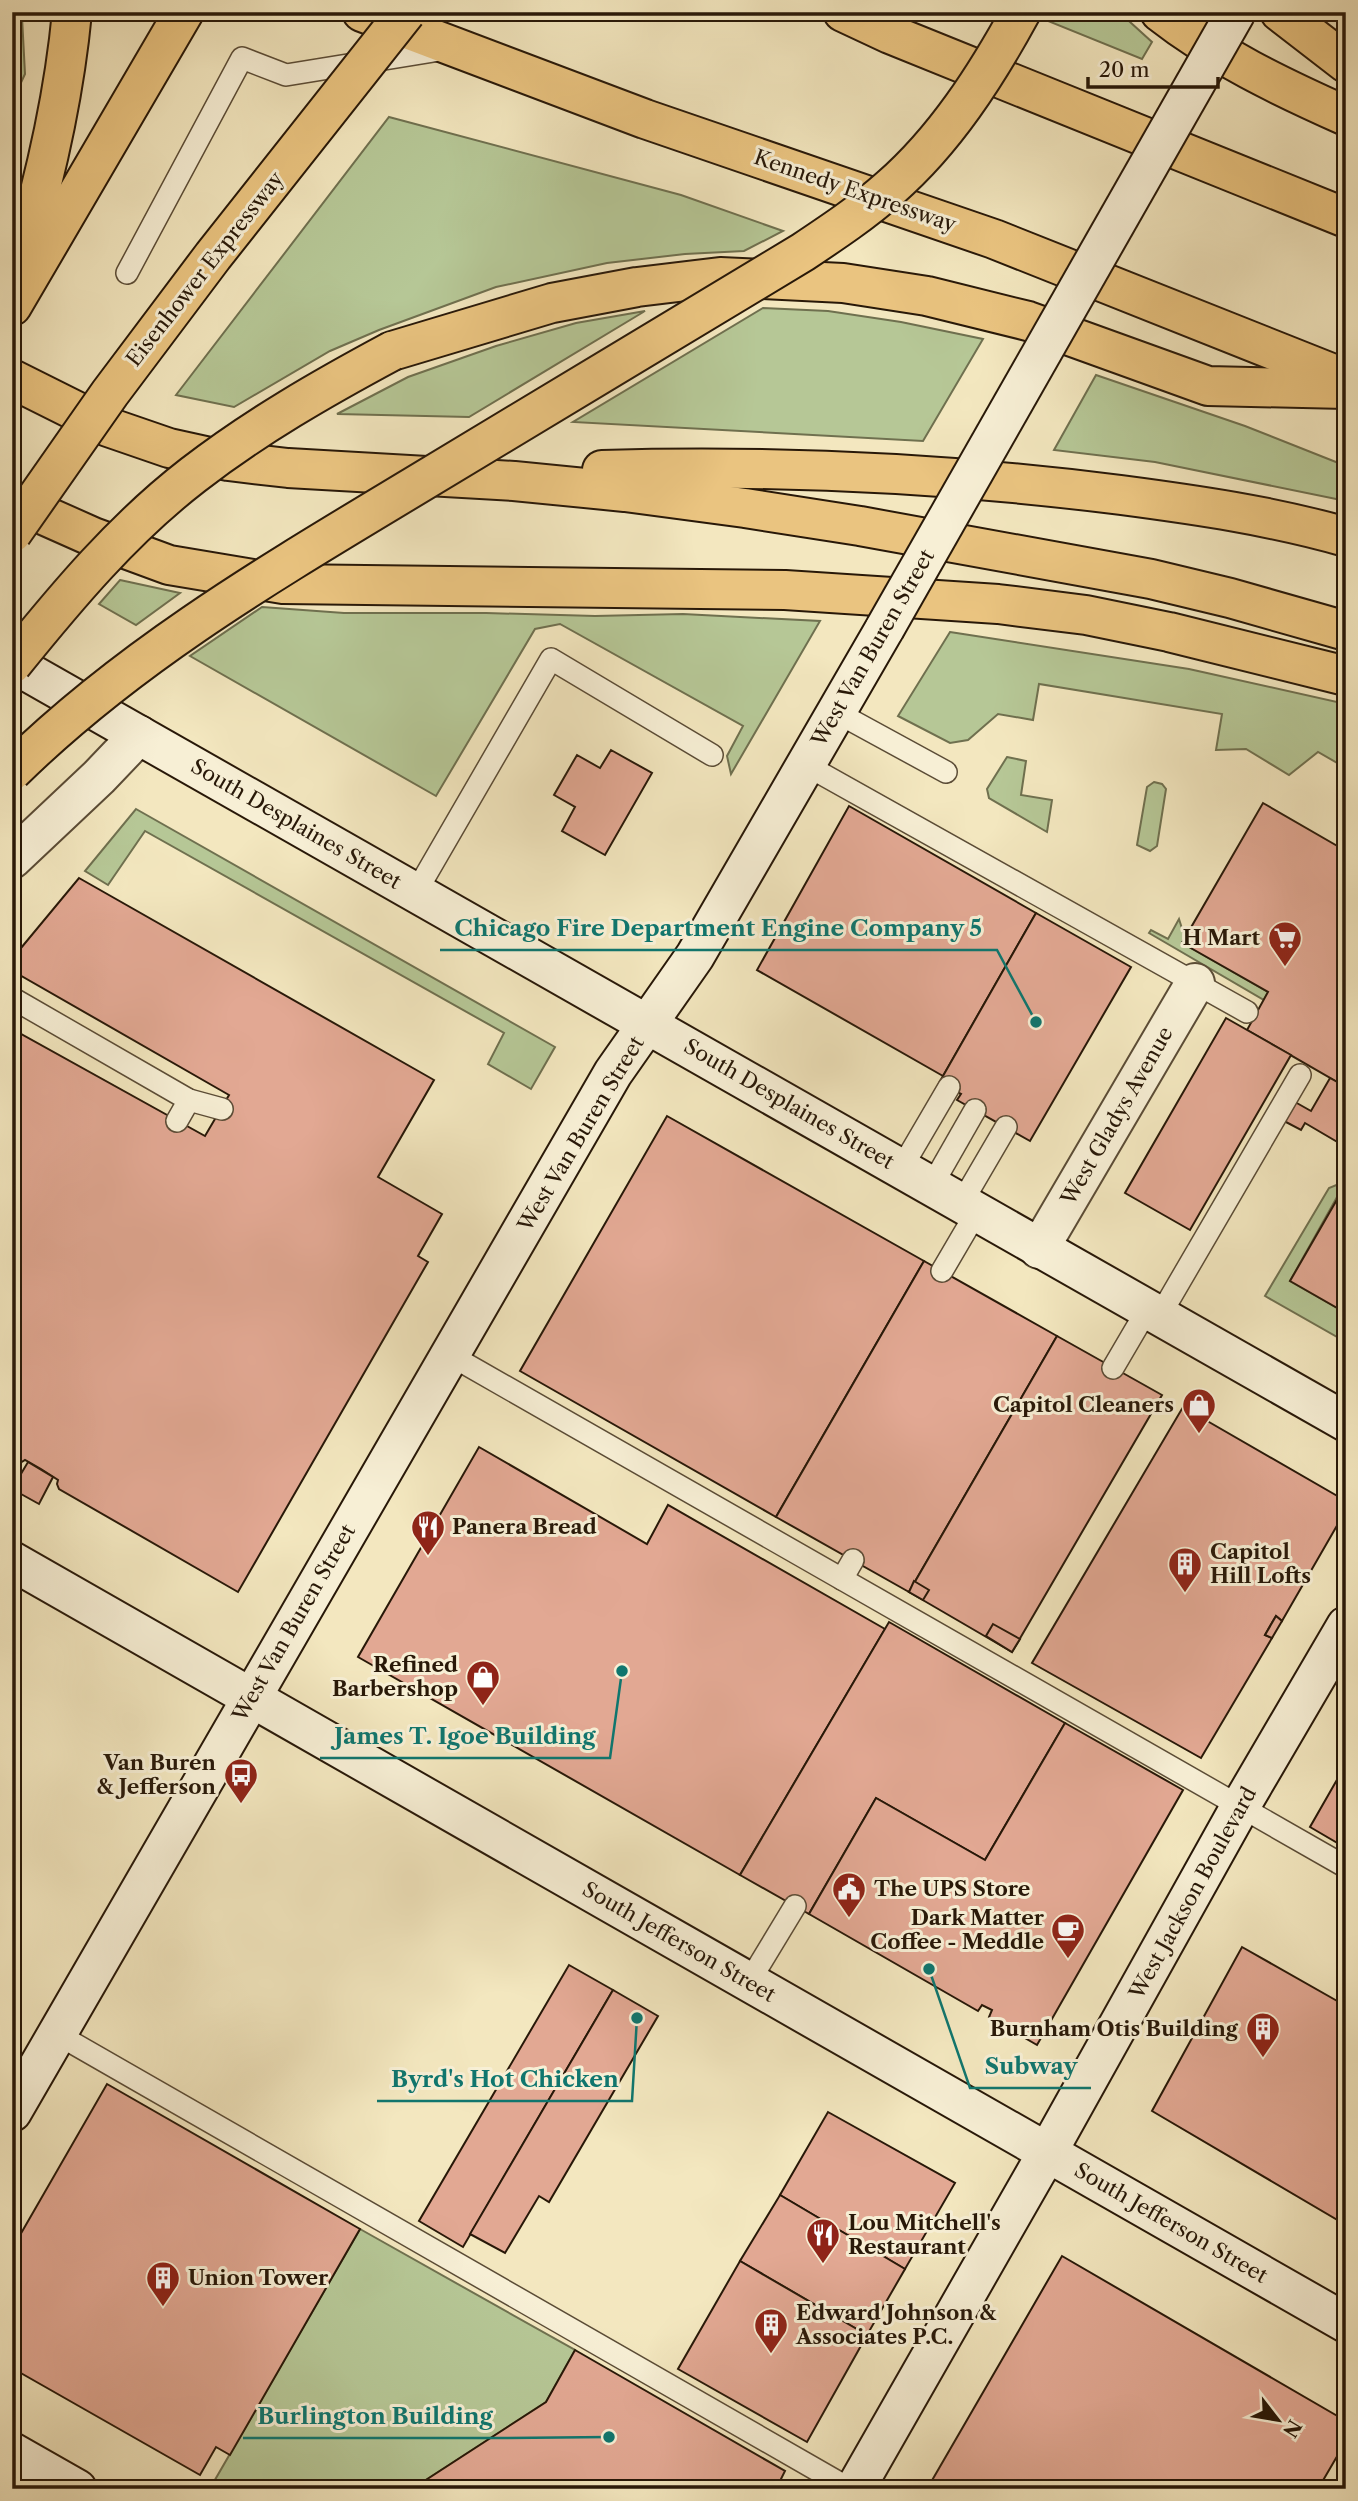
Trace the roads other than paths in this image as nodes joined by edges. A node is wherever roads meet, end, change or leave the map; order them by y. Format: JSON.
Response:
{"nodes":[{"id":1,"x":72,"y":12,"type":"edge"},
{"id":2,"x":184,"y":12,"type":"edge"},
{"id":3,"x":362,"y":12,"type":"edge"},
{"id":4,"x":406,"y":12,"type":"edge"},
{"id":5,"x":843,"y":12,"type":"edge"},
{"id":6,"x":1021,"y":12,"type":"edge"},
{"id":7,"x":1160,"y":12,"type":"edge"},
{"id":8,"x":1236,"y":12,"type":"edge"},
{"id":9,"x":1280,"y":12,"type":"edge"},
{"id":10,"x":455,"y":48,"type":"junction"},
{"id":11,"x":1346,"y":64,"type":"edge"},
{"id":12,"x":1346,"y":116,"type":"edge"},
{"id":13,"x":1346,"y":218,"type":"edge"},
{"id":14,"x":127,"y":273,"type":"dead end"},
{"id":15,"x":12,"y":288,"type":"edge"},
{"id":16,"x":12,"y":306,"type":"edge"},
{"id":17,"x":12,"y":379,"type":"edge"},
{"id":18,"x":1346,"y":379,"type":"edge"},
{"id":19,"x":1346,"y":389,"type":"edge"},
{"id":20,"x":397,"y":474,"type":"junction"},
{"id":21,"x":12,"y":501,"type":"edge"},
{"id":22,"x":12,"y":533,"type":"edge"},
{"id":23,"x":1346,"y":537,"type":"edge"},
{"id":24,"x":1346,"y":631,"type":"edge"},
{"id":25,"x":12,"y":664,"type":"edge"},
{"id":26,"x":1346,"y":676,"type":"edge"},
{"id":27,"x":836,"y":712,"type":"junction"},
{"id":28,"x":139,"y":735,"type":"junction"},
{"id":29,"x":712,"y":755,"type":"dead end"},
{"id":30,"x":806,"y":765,"type":"junction"},
{"id":31,"x":12,"y":771,"type":"edge"},
{"id":32,"x":946,"y":772,"type":"dead end"},
{"id":33,"x":12,"y":859,"type":"edge"},
{"id":34,"x":416,"y":892,"type":"junction"},
{"id":35,"x":1195,"y":983,"type":"junction"},
{"id":36,"x":12,"y":999,"type":"edge"},
{"id":37,"x":1247,"y":1012,"type":"dead end"},
{"id":38,"x":648,"y":1024,"type":"junction"},
{"id":39,"x":1300,"y":1075,"type":"dead end"},
{"id":40,"x":948,"y":1087,"type":"dead end"},
{"id":41,"x":189,"y":1100,"type":"junction"},
{"id":42,"x":222,"y":1109,"type":"dead end"},
{"id":43,"x":975,"y":1110,"type":"dead end"},
{"id":44,"x":177,"y":1121,"type":"dead end"},
{"id":45,"x":1006,"y":1127,"type":"dead end"},
{"id":46,"x":942,"y":1193,"type":"junction"},
{"id":47,"x":1039,"y":1249,"type":"junction"},
{"id":48,"x":942,"y":1271,"type":"dead end"},
{"id":49,"x":1153,"y":1313,"type":"junction"},
{"id":50,"x":450,"y":1355,"type":"junction"},
{"id":51,"x":1113,"y":1368,"type":"dead end"},
{"id":52,"x":1346,"y":1422,"type":"edge"},
{"id":53,"x":853,"y":1560,"type":"dead end"},
{"id":54,"x":12,"y":1561,"type":"edge"},
{"id":55,"x":842,"y":1579,"type":"junction"},
{"id":56,"x":1346,"y":1626,"type":"edge"},
{"id":57,"x":250,"y":1697,"type":"junction"},
{"id":58,"x":1240,"y":1807,"type":"junction"},
{"id":59,"x":1346,"y":1867,"type":"edge"},
{"id":60,"x":795,"y":1906,"type":"dead end"},
{"id":61,"x":749,"y":1982,"type":"junction"},
{"id":62,"x":57,"y":2034,"type":"junction"},
{"id":63,"x":12,"y":2112,"type":"edge"},
{"id":64,"x":1047,"y":2153,"type":"junction"},
{"id":65,"x":1346,"y":2323,"type":"edge"},
{"id":66,"x":12,"y":2452,"type":"edge"},
{"id":67,"x":77,"y":2489,"type":"edge"},
{"id":68,"x":852,"y":2489,"type":"edge"}],
"edges":[{"from":1,"to":15,"type":"highway"},
{"from":2,"to":16,"type":"highway"},
{"from":3,"to":10,"type":"highway","name":"Kennedy Expressway"},
{"from":4,"to":22,"type":"highway","name":"Eisenhower Expressway","bridge":true},
{"from":5,"to":13,"type":"highway"},
{"from":6,"to":31,"type":"highway","bridge":true},
{"from":7,"to":12,"type":"highway"},
{"from":8,"to":27,"type":"main road","name":"West Van Buren Street","bridge":true},
{"from":9,"to":11,"type":"highway"},
{"from":10,"to":14,"type":"lane"},
{"from":10,"to":18,"type":"highway","name":"Kennedy Expressway"},
{"from":17,"to":20,"type":"highway"},
{"from":19,"to":25,"type":"highway","bridge":true},
{"from":20,"to":23,"type":"highway"},
{"from":20,"to":24,"type":"highway"},
{"from":21,"to":26,"type":"highway"},
{"from":25,"to":28,"type":"main road","name":"South Desplaines Street"},
{"from":27,"to":30,"type":"main road","name":"West Van Buren Street"},
{"from":27,"to":32,"type":"lane"},
{"from":28,"to":33,"type":"main road"},
{"from":28,"to":34,"type":"main road","name":"South Desplaines Street"},
{"from":29,"to":34,"type":"lane"},
{"from":30,"to":35,"type":"lane"},
{"from":30,"to":38,"type":"main road","name":"West Van Buren Street"},
{"from":34,"to":38,"type":"main road","name":"South Desplaines Street"},
{"from":35,"to":37,"type":"lane"},
{"from":35,"to":47,"type":"main road","name":"West Gladys Avenue"},
{"from":36,"to":41,"type":"lane"},
{"from":38,"to":46,"type":"main road","name":"South Desplaines Street"},
{"from":38,"to":50,"type":"main road","name":"West Van Buren Street"},
{"from":39,"to":49,"type":"lane"},
{"from":40,"to":46,"type":"lane"},
{"from":41,"to":42,"type":"lane"},
{"from":41,"to":44,"type":"lane"},
{"from":43,"to":46,"type":"lane"},
{"from":45,"to":46,"type":"lane"},
{"from":46,"to":47,"type":"main road","name":"South Desplaines Street"},
{"from":46,"to":48,"type":"lane"},
{"from":47,"to":49,"type":"main road","name":"South Desplaines Street"},
{"from":49,"to":51,"type":"lane"},
{"from":49,"to":52,"type":"main road","name":"South Desplaines Street"},
{"from":50,"to":55,"type":"lane"},
{"from":50,"to":57,"type":"main road","name":"West Van Buren Street"},
{"from":53,"to":55,"type":"lane"},
{"from":54,"to":57,"type":"main road","name":"South Jefferson Street"},
{"from":55,"to":58,"type":"lane"},
{"from":56,"to":58,"type":"main road","name":"West Jackson Boulevard"},
{"from":57,"to":61,"type":"main road","name":"South Jefferson Street"},
{"from":57,"to":62,"type":"main road","name":"West Van Buren Street"},
{"from":58,"to":59,"type":"lane"},
{"from":58,"to":64,"type":"main road","name":"West Jackson Boulevard"},
{"from":60,"to":61,"type":"lane"},
{"from":61,"to":64,"type":"main road","name":"South Jefferson Street"},
{"from":62,"to":63,"type":"main road","name":"West Van Buren Street"},
{"from":62,"to":68,"type":"lane"},
{"from":64,"to":65,"type":"main road","name":"South Jefferson Street"},
{"from":64,"to":68,"type":"main road","name":"West Jackson Boulevard"},
{"from":66,"to":67,"type":"main road"}]}
